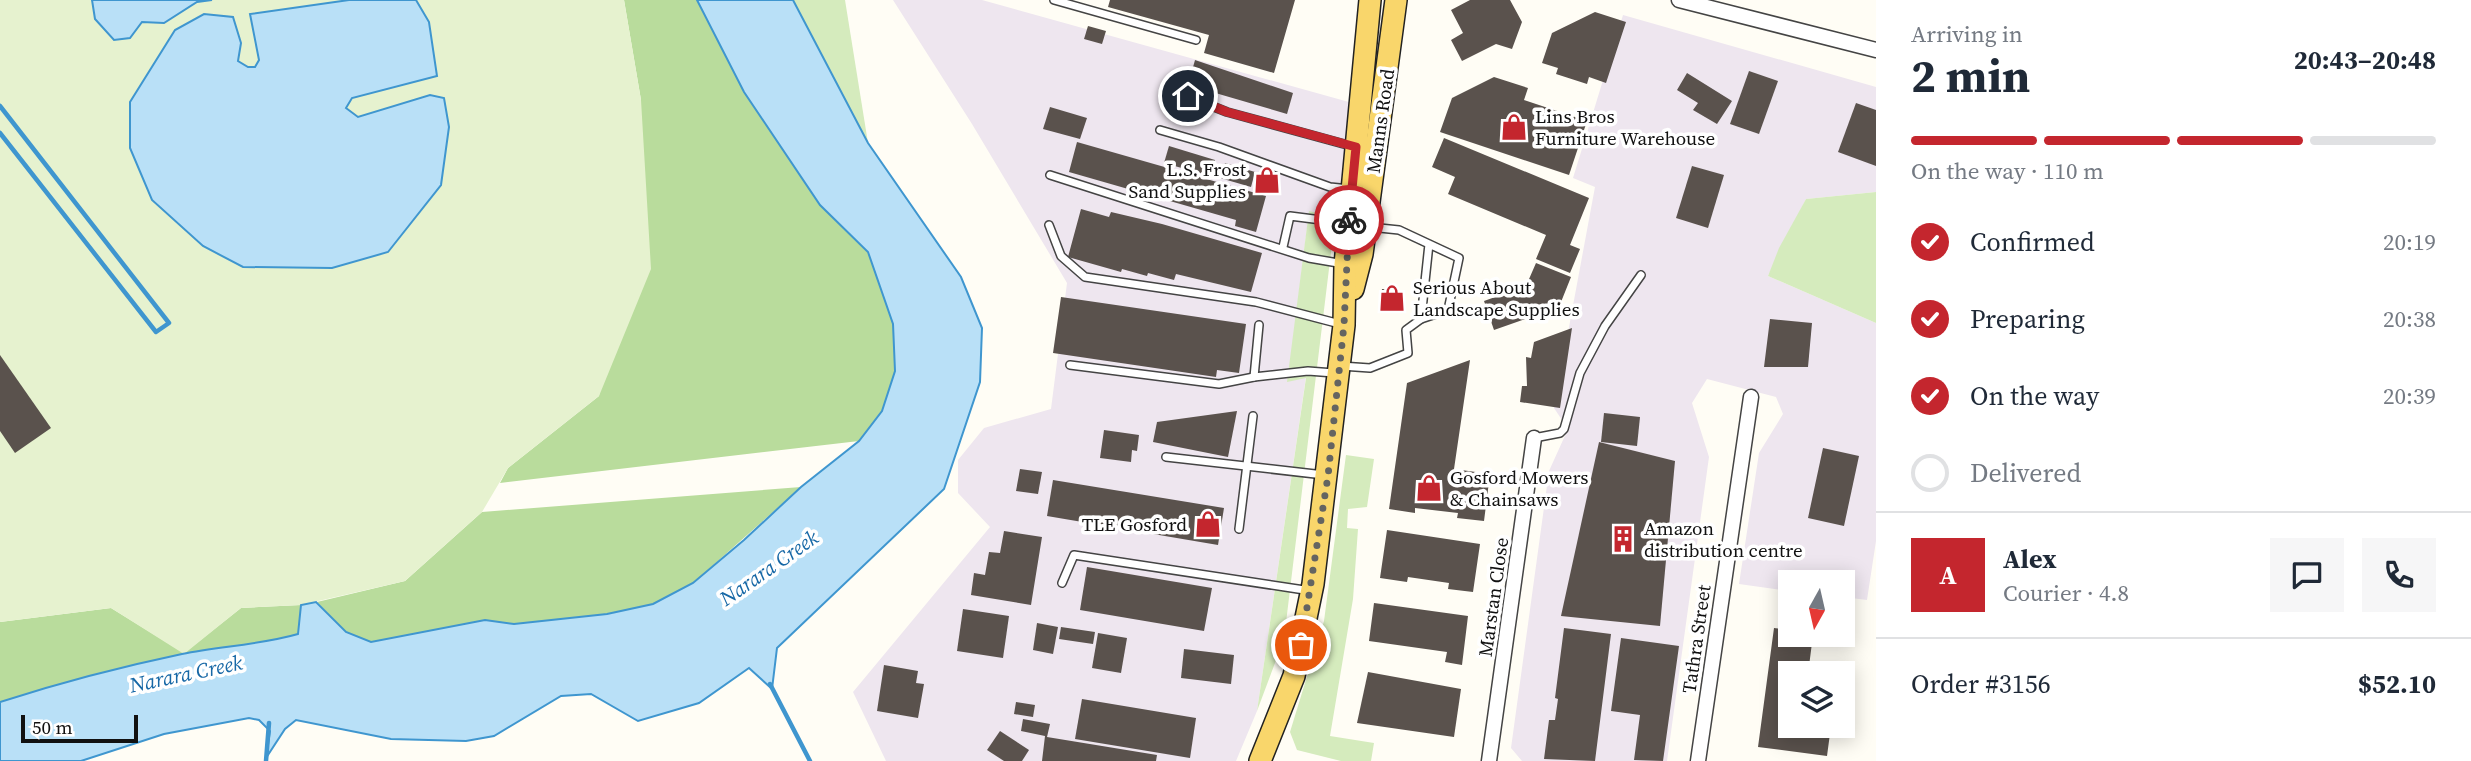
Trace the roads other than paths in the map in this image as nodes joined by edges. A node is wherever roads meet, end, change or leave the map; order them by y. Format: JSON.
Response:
{"nodes":[{"id":1,"x":1056,"y":0,"type":"edge"},
{"id":2,"x":1370,"y":0,"type":"edge"},
{"id":3,"x":1396,"y":0,"type":"edge"},
{"id":4,"x":1679,"y":0,"type":"edge"},
{"id":5,"x":1196,"y":40,"type":"dead end"},
{"id":6,"x":1876,"y":50,"type":"edge"},
{"id":7,"x":1169,"y":89,"type":"dead end"},
{"id":8,"x":1160,"y":130,"type":"dead end"},
{"id":9,"x":1356,"y":147,"type":"junction"},
{"id":10,"x":1050,"y":175,"type":"dead end"},
{"id":11,"x":1352,"y":189,"type":"junction"},
{"id":12,"x":1049,"y":225,"type":"dead end"},
{"id":13,"x":1357,"y":225,"type":"junction"},
{"id":14,"x":1429,"y":244,"type":"junction"},
{"id":15,"x":1283,"y":247,"type":"junction"},
{"id":16,"x":1345,"y":265,"type":"junction"},
{"id":17,"x":1641,"y":275,"type":"dead end"},
{"id":18,"x":1421,"y":319,"type":"junction"},
{"id":19,"x":1259,"y":325,"type":"dead end"},
{"id":20,"x":1344,"y":325,"type":"junction"},
{"id":21,"x":1070,"y":365,"type":"dead end"},
{"id":22,"x":1339,"y":369,"type":"junction"},
{"id":23,"x":1254,"y":377,"type":"junction"},
{"id":24,"x":1751,"y":397,"type":"dead end"},
{"id":25,"x":1252,"y":416,"type":"dead end"},
{"id":26,"x":1534,"y":439,"type":"joint"},
{"id":27,"x":1166,"y":457,"type":"dead end"},
{"id":28,"x":1246,"y":466,"type":"junction"},
{"id":29,"x":1328,"y":476,"type":"junction"},
{"id":30,"x":1239,"y":529,"type":"dead end"},
{"id":31,"x":1062,"y":583,"type":"dead end"},
{"id":32,"x":1312,"y":591,"type":"junction"},
{"id":33,"x":1265,"y":760,"type":"edge"},
{"id":34,"x":1489,"y":761,"type":"edge"},
{"id":35,"x":1698,"y":761,"type":"edge"}],
"edges":[{"from":1,"to":5,"type":"lane"},
{"from":2,"to":9,"type":"main road","name":"Manns Road"},
{"from":3,"to":13,"type":"main road","name":"Manns Road"},
{"from":4,"to":6,"type":"street"},
{"from":7,"to":9,"type":"lane"},
{"from":8,"to":11,"type":"lane"},
{"from":9,"to":11,"type":"main road","name":"Manns Road"},
{"from":10,"to":15,"type":"lane"},
{"from":11,"to":13,"type":"main road","name":"Manns Road"},
{"from":12,"to":20,"type":"lane"},
{"from":13,"to":14,"type":"lane"},
{"from":13,"to":15,"type":"lane"},
{"from":13,"to":16,"type":"main road","name":"Manns Road"},
{"from":13,"to":20,"type":"main road","name":"Manns Road"},
{"from":14,"to":18,"type":"lane"},
{"from":14,"to":18,"type":"lane"},
{"from":15,"to":16,"type":"lane"},
{"from":16,"to":20,"type":"main road","name":"Manns Road"},
{"from":17,"to":26,"type":"lane"},
{"from":18,"to":22,"type":"lane"},
{"from":19,"to":23,"type":"lane"},
{"from":20,"to":22,"type":"main road","name":"Manns Road"},
{"from":21,"to":23,"type":"lane"},
{"from":22,"to":23,"type":"lane"},
{"from":22,"to":29,"type":"main road","name":"Manns Road"},
{"from":24,"to":35,"type":"street","name":"Tathra Street"},
{"from":25,"to":28,"type":"lane"},
{"from":26,"to":34,"type":"street","name":"Marstan Close"},
{"from":27,"to":28,"type":"lane"},
{"from":28,"to":29,"type":"lane"},
{"from":28,"to":30,"type":"lane"},
{"from":29,"to":32,"type":"main road","name":"Manns Road"},
{"from":31,"to":32,"type":"lane"},
{"from":32,"to":33,"type":"main road","name":"Manns Road"}]}
